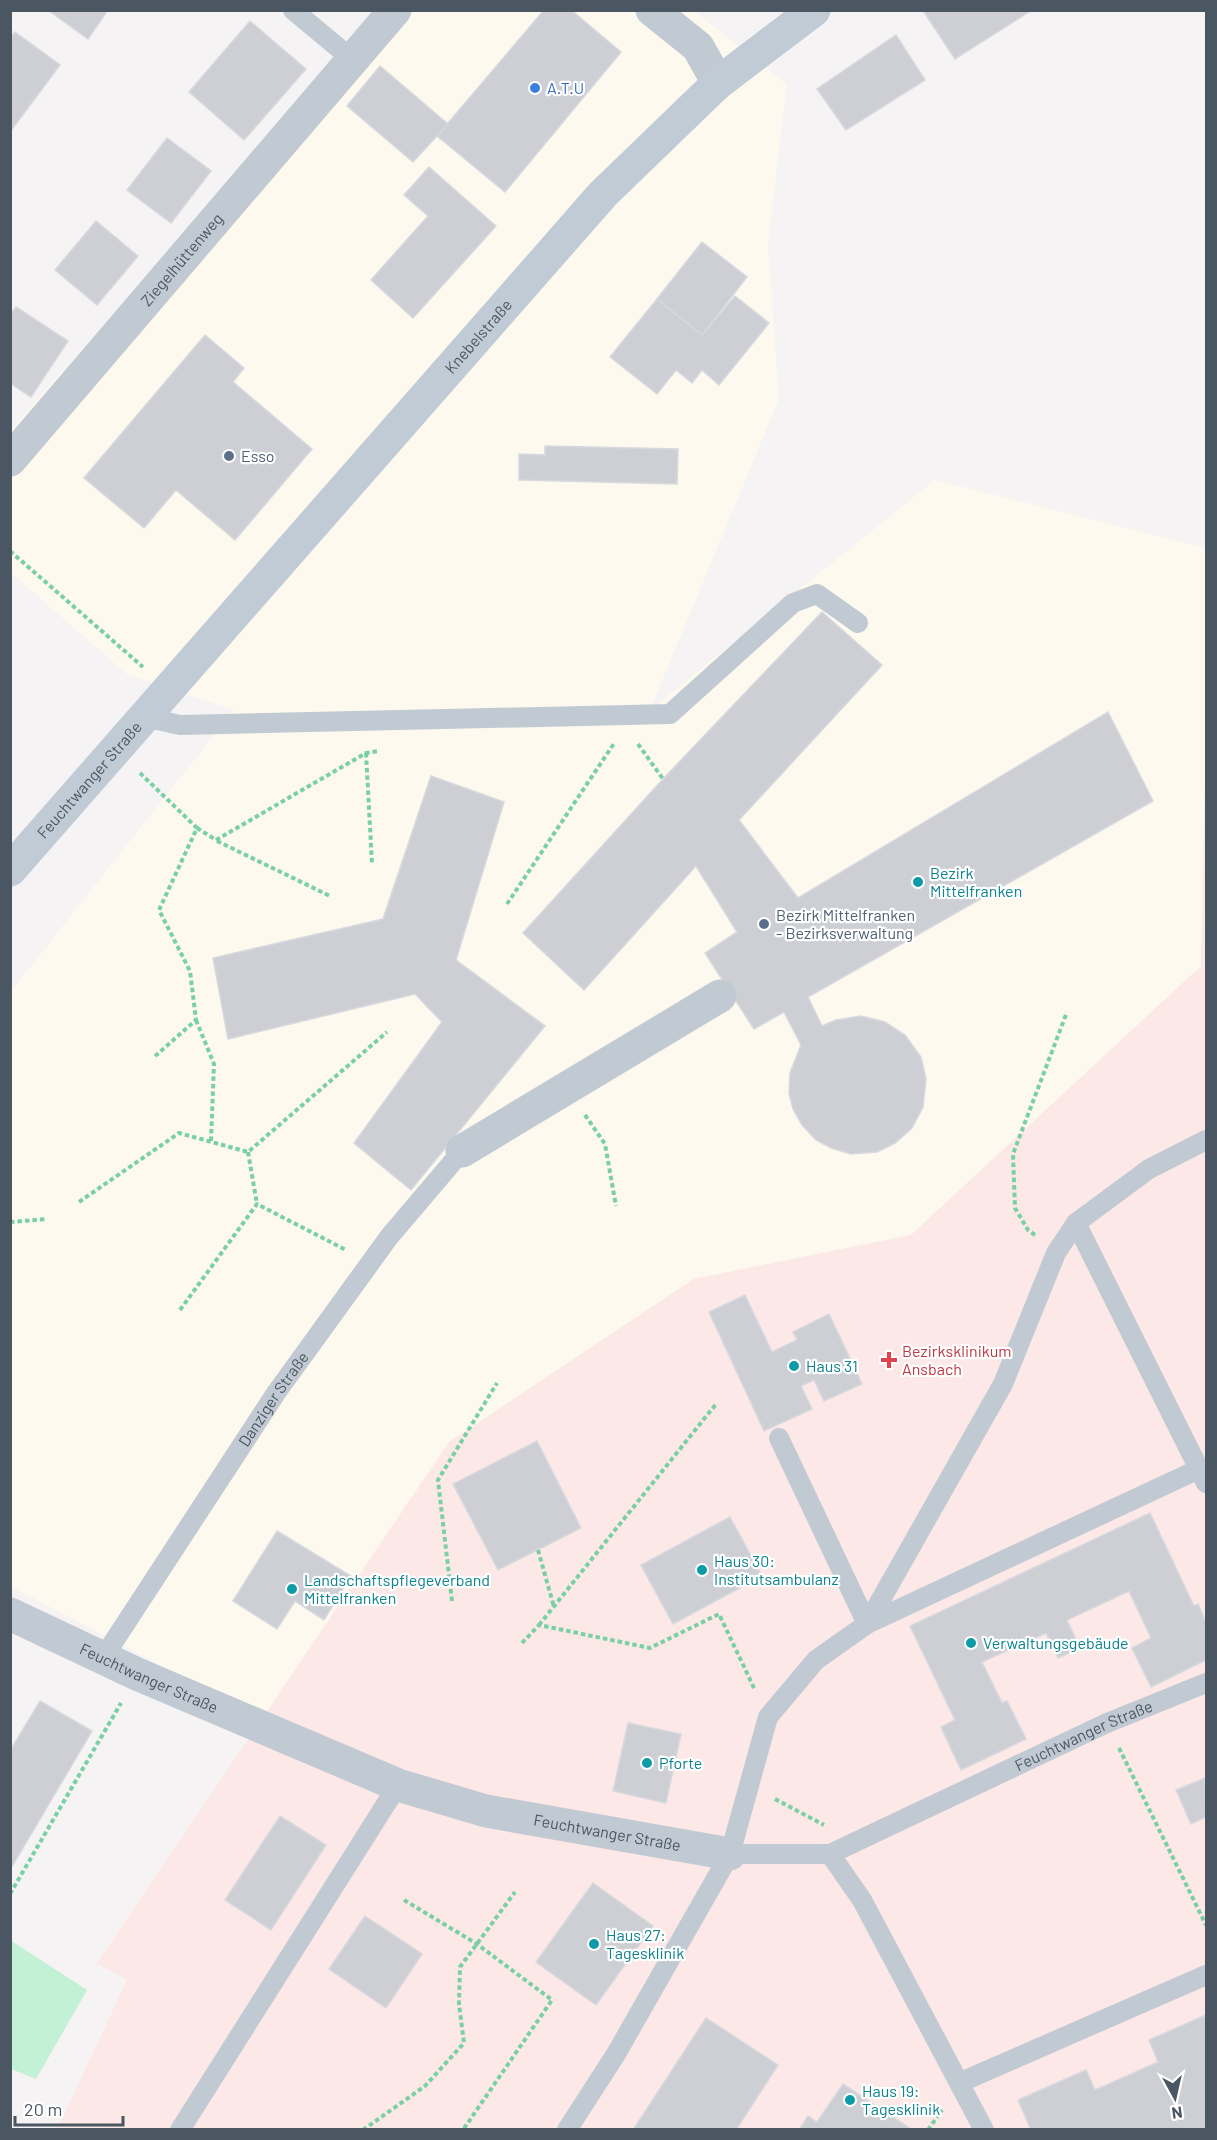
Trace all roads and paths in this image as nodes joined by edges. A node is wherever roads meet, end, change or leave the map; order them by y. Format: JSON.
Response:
{"nodes":[{"id":1,"x":293,"y":10,"type":"edge"},
{"id":2,"x":395,"y":10,"type":"edge"},
{"id":3,"x":652,"y":10,"type":"edge"},
{"id":4,"x":814,"y":10,"type":"edge"},
{"id":5,"x":353,"y":60,"type":"junction"},
{"id":6,"x":718,"y":83,"type":"junction"},
{"id":7,"x":10,"y":460,"type":"edge"},
{"id":8,"x":10,"y":551,"type":"edge"},
{"id":9,"x":858,"y":623,"type":"dead end"},
{"id":10,"x":168,"y":690,"type":"junction"},
{"id":11,"x":144,"y":717,"type":"junction"},
{"id":12,"x":632,"y":735,"type":"dead end"},
{"id":13,"x":619,"y":736,"type":"dead end"},
{"id":14,"x":389,"y":750,"type":"dead end"},
{"id":15,"x":115,"y":752,"type":"junction"},
{"id":16,"x":366,"y":753,"type":"junction"},
{"id":17,"x":663,"y":779,"type":"dead end"},
{"id":18,"x":197,"y":828,"type":"junction"},
{"id":19,"x":216,"y":840,"type":"junction"},
{"id":20,"x":372,"y":864,"type":"dead end"},
{"id":21,"x":10,"y":870,"type":"edge"},
{"id":22,"x":330,"y":896,"type":"dead end"},
{"id":23,"x":507,"y":904,"type":"dead end"},
{"id":24,"x":720,"y":996,"type":"dead end"},
{"id":25,"x":1067,"y":1012,"type":"dead end"},
{"id":26,"x":196,"y":1020,"type":"junction"},
{"id":27,"x":387,"y":1032,"type":"dead end"},
{"id":28,"x":154,"y":1057,"type":"dead end"},
{"id":29,"x":566,"y":1088,"type":"junction"},
{"id":30,"x":1206,"y":1140,"type":"edge"},
{"id":31,"x":211,"y":1141,"type":"junction"},
{"id":32,"x":462,"y":1151,"type":"joint"},
{"id":33,"x":248,"y":1152,"type":"junction"},
{"id":34,"x":79,"y":1202,"type":"dead end"},
{"id":35,"x":257,"y":1204,"type":"junction"},
{"id":36,"x":616,"y":1206,"type":"dead end"},
{"id":37,"x":47,"y":1219,"type":"dead end"},
{"id":38,"x":10,"y":1222,"type":"edge"},
{"id":39,"x":1076,"y":1224,"type":"junction"},
{"id":40,"x":1056,"y":1253,"type":"junction"},
{"id":41,"x":371,"y":1263,"type":"junction"},
{"id":42,"x":180,"y":1310,"type":"dead end"},
{"id":43,"x":497,"y":1383,"type":"dead end"},
{"id":44,"x":716,"y":1404,"type":"dead end"},
{"id":45,"x":779,"y":1438,"type":"dead end"},
{"id":46,"x":1203,"y":1476,"type":"edge"},
{"id":47,"x":538,"y":1550,"type":"dead end"},
{"id":48,"x":452,"y":1601,"type":"dead end"},
{"id":49,"x":554,"y":1607,"type":"junction"},
{"id":50,"x":10,"y":1614,"type":"edge"},
{"id":51,"x":867,"y":1624,"type":"junction"},
{"id":52,"x":539,"y":1625,"type":"junction"},
{"id":53,"x":522,"y":1643,"type":"dead end"},
{"id":54,"x":103,"y":1658,"type":"junction"},
{"id":55,"x":137,"y":1674,"type":"junction"},
{"id":56,"x":1206,"y":1683,"type":"edge"},
{"id":57,"x":768,"y":1718,"type":"junction"},
{"id":58,"x":1107,"y":1723,"type":"junction"},
{"id":59,"x":398,"y":1785,"type":"junction"},
{"id":60,"x":749,"y":1786,"type":"junction"},
{"id":61,"x":857,"y":1842,"type":"junction"},
{"id":62,"x":730,"y":1854,"type":"junction"},
{"id":63,"x":830,"y":1854,"type":"junction"},
{"id":64,"x":515,"y":1892,"type":"dead end"},
{"id":65,"x":10,"y":1894,"type":"edge"},
{"id":66,"x":404,"y":1900,"type":"dead end"},
{"id":67,"x":1206,"y":1924,"type":"edge"},
{"id":68,"x":477,"y":1944,"type":"junction"},
{"id":69,"x":1206,"y":1976,"type":"edge"},
{"id":70,"x":961,"y":2082,"type":"junction"},
{"id":71,"x":180,"y":2130,"type":"edge"},
{"id":72,"x":363,"y":2130,"type":"edge"},
{"id":73,"x":463,"y":2130,"type":"edge"},
{"id":74,"x":567,"y":2130,"type":"edge"},
{"id":75,"x":984,"y":2130,"type":"edge"}],
"edges":[{"from":1,"to":5,"type":"lane"},
{"from":2,"to":5,"type":"street","name":"Ziegelhüttenweg"},
{"from":3,"to":6,"type":"street"},
{"from":4,"to":6,"type":"main road","name":"Knebelstraße"},
{"from":5,"to":7,"type":"street","name":"Ziegelhüttenweg"},
{"from":6,"to":10,"type":"main road","name":"Knebelstraße"},
{"from":8,"to":10,"type":"path"},
{"from":9,"to":11,"type":"lane"},
{"from":10,"to":11,"type":"main road","name":"Feuchtwanger Straße"},
{"from":11,"to":15,"type":"main road","name":"Feuchtwanger Straße"},
{"from":12,"to":17,"type":"path"},
{"from":13,"to":23,"type":"path"},
{"from":14,"to":16,"type":"path"},
{"from":15,"to":18,"type":"path"},
{"from":15,"to":21,"type":"main road","name":"Feuchtwanger Straße"},
{"from":16,"to":19,"type":"path"},
{"from":16,"to":20,"type":"path"},
{"from":18,"to":19,"type":"path"},
{"from":18,"to":26,"type":"path"},
{"from":19,"to":22,"type":"path"},
{"from":24,"to":29,"type":"street"},
{"from":25,"to":40,"type":"path"},
{"from":26,"to":28,"type":"path"},
{"from":26,"to":31,"type":"path"},
{"from":27,"to":33,"type":"path"},
{"from":29,"to":32,"type":"street"},
{"from":29,"to":36,"type":"path"},
{"from":30,"to":39,"type":"lane"},
{"from":31,"to":33,"type":"path"},
{"from":31,"to":34,"type":"path"},
{"from":32,"to":41,"type":"lane","name":"Danziger Straße"},
{"from":33,"to":35,"type":"path"},
{"from":35,"to":41,"type":"path"},
{"from":35,"to":42,"type":"path"},
{"from":37,"to":38,"type":"path"},
{"from":39,"to":40,"type":"lane"},
{"from":39,"to":46,"type":"lane"},
{"from":40,"to":51,"type":"lane"},
{"from":41,"to":54,"type":"lane","name":"Danziger Straße"},
{"from":43,"to":48,"type":"path"},
{"from":44,"to":49,"type":"path"},
{"from":45,"to":51,"type":"lane"},
{"from":46,"to":51,"type":"lane"},
{"from":47,"to":49,"type":"path"},
{"from":49,"to":52,"type":"path"},
{"from":50,"to":54,"type":"street","name":"Feuchtwanger Straße"},
{"from":51,"to":57,"type":"lane"},
{"from":52,"to":53,"type":"path"},
{"from":52,"to":57,"type":"path"},
{"from":54,"to":55,"type":"street","name":"Feuchtwanger Straße"},
{"from":55,"to":59,"type":"street","name":"Feuchtwanger Straße"},
{"from":55,"to":65,"type":"path"},
{"from":56,"to":58,"type":"lane","name":"Feuchtwanger Straße"},
{"from":57,"to":60,"type":"lane"},
{"from":58,"to":61,"type":"lane","name":"Feuchtwanger Straße"},
{"from":58,"to":67,"type":"path"},
{"from":59,"to":62,"type":"street","name":"Feuchtwanger Straße"},
{"from":59,"to":71,"type":"lane"},
{"from":60,"to":61,"type":"path"},
{"from":60,"to":62,"type":"lane"},
{"from":61,"to":63,"type":"lane","name":"Feuchtwanger Straße"},
{"from":62,"to":63,"type":"lane","name":"Feuchtwanger Straße"},
{"from":62,"to":74,"type":"lane"},
{"from":63,"to":70,"type":"lane"},
{"from":64,"to":68,"type":"path"},
{"from":66,"to":68,"type":"path"},
{"from":68,"to":72,"type":"path"},
{"from":68,"to":73,"type":"path"},
{"from":69,"to":70,"type":"lane"},
{"from":70,"to":75,"type":"lane"}]}
